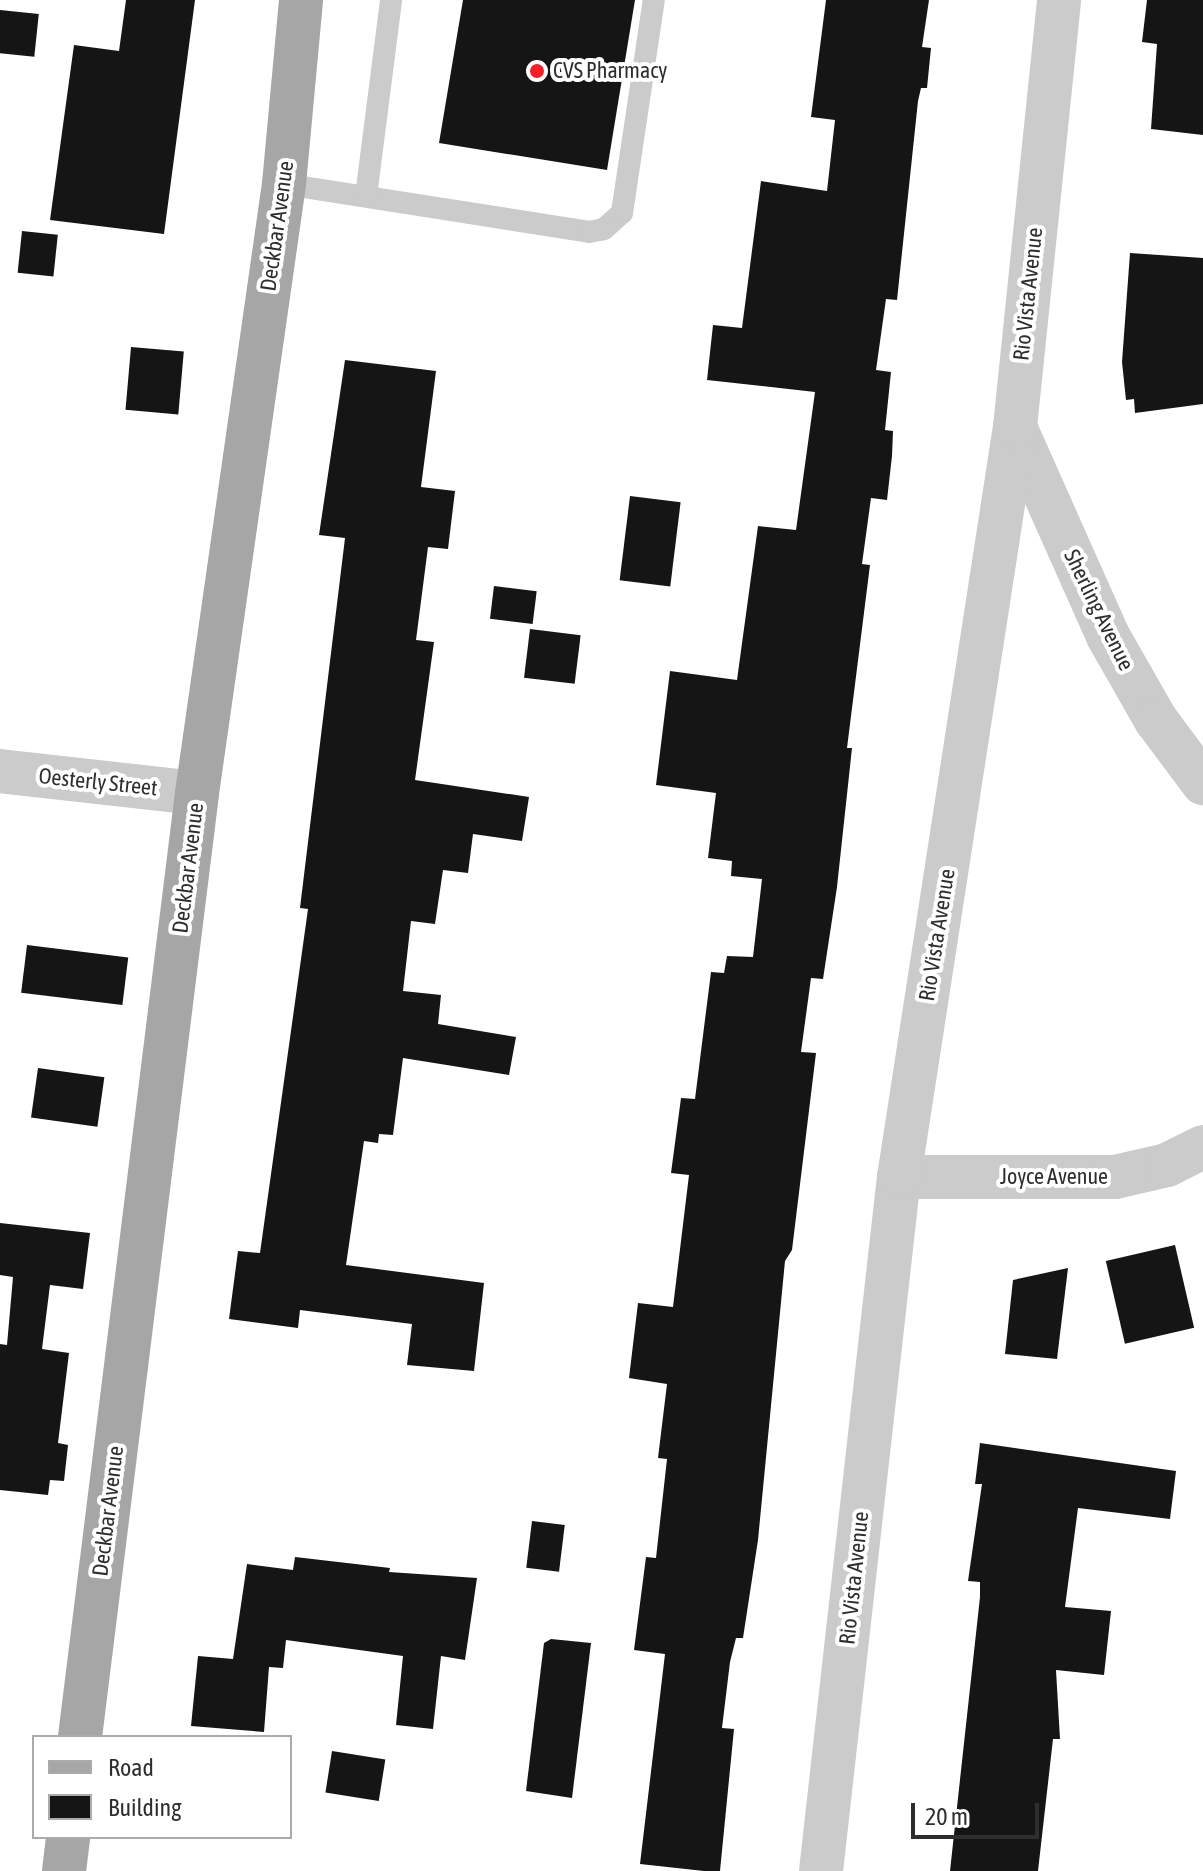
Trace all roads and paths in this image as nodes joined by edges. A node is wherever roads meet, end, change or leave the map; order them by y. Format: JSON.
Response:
{"nodes":[{"id":1,"x":301,"y":0,"type":"edge"},
{"id":2,"x":391,"y":0,"type":"edge"},
{"id":3,"x":654,"y":0,"type":"edge"},
{"id":4,"x":1059,"y":0,"type":"edge"},
{"id":5,"x":284,"y":184,"type":"junction"},
{"id":6,"x":366,"y":196,"type":"junction"},
{"id":7,"x":1015,"y":427,"type":"junction"},
{"id":8,"x":0,"y":771,"type":"edge"},
{"id":9,"x":1203,"y":783,"type":"edge"},
{"id":10,"x":197,"y":793,"type":"junction"},
{"id":11,"x":1203,"y":1147,"type":"edge"},
{"id":12,"x":899,"y":1177,"type":"junction"},
{"id":13,"x":80,"y":1735,"type":"edge"},
{"id":14,"x":68,"y":1839,"type":"edge"},
{"id":15,"x":64,"y":1871,"type":"edge"},
{"id":16,"x":821,"y":1871,"type":"edge"}],
"edges":[{"from":1,"to":5,"type":"main road","name":"Deckbar Avenue"},
{"from":2,"to":6,"type":"lane"},
{"from":3,"to":6,"type":"lane"},
{"from":4,"to":7,"type":"street","name":"Rio Vista Avenue"},
{"from":5,"to":6,"type":"lane"},
{"from":5,"to":10,"type":"main road","name":"Deckbar Avenue"},
{"from":7,"to":9,"type":"street","name":"Sherling Avenue"},
{"from":7,"to":12,"type":"street","name":"Rio Vista Avenue"},
{"from":8,"to":10,"type":"street","name":"Oesterly Street"},
{"from":10,"to":13,"type":"main road","name":"Deckbar Avenue"},
{"from":11,"to":12,"type":"street","name":"Joyce Avenue"},
{"from":12,"to":16,"type":"street","name":"Rio Vista Avenue"},
{"from":14,"to":15,"type":"main road"}]}
